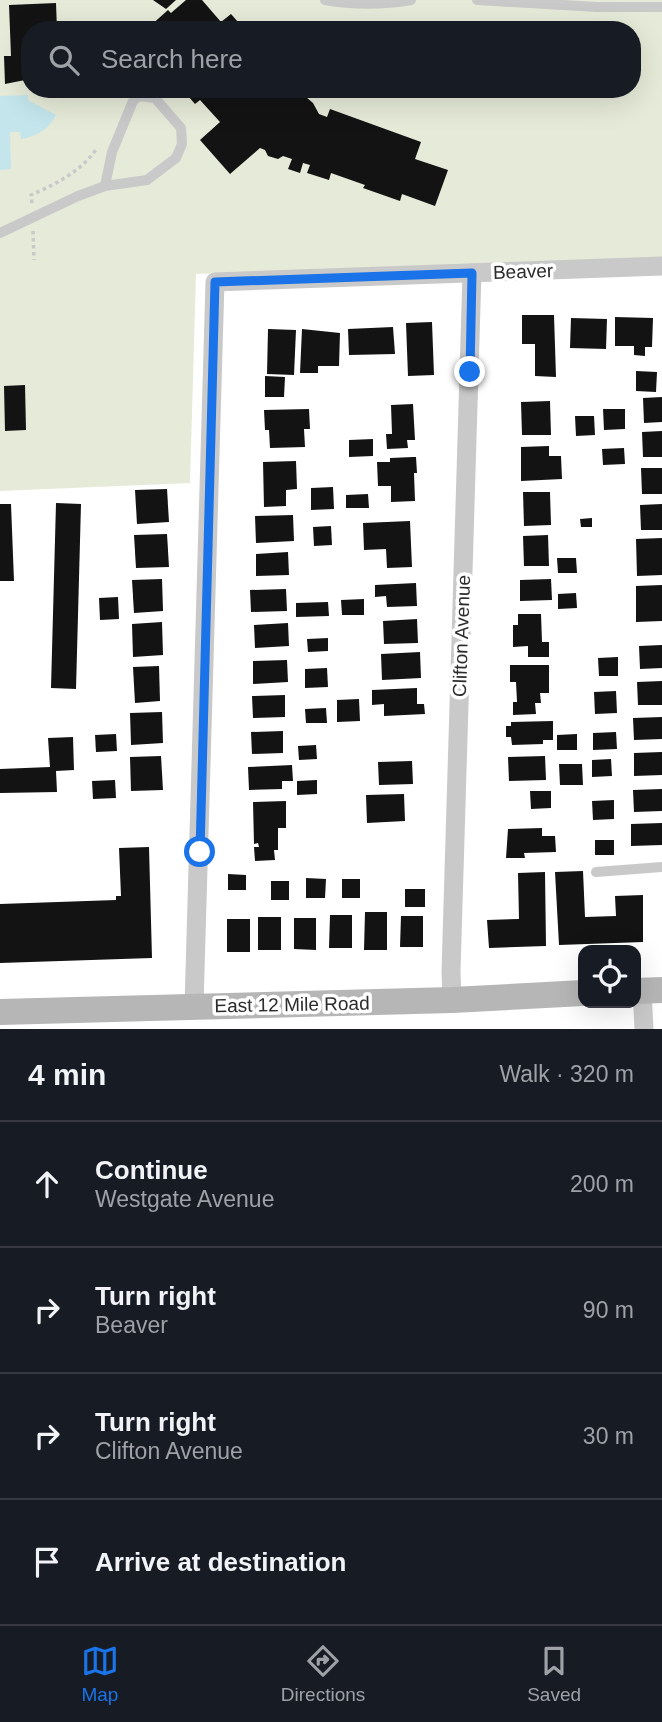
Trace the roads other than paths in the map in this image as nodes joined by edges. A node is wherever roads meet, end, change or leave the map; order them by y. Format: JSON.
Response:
{"nodes":[{"id":1,"x":326,"y":0,"type":"edge"},
{"id":2,"x":411,"y":0,"type":"edge"},
{"id":3,"x":477,"y":0,"type":"edge"},
{"id":4,"x":662,"y":7,"type":"edge"},
{"id":5,"x":137,"y":98,"type":"edge"},
{"id":6,"x":155,"y":98,"type":"edge"},
{"id":7,"x":106,"y":186,"type":"junction"},
{"id":8,"x":0,"y":233,"type":"edge"},
{"id":9,"x":662,"y":266,"type":"edge"},
{"id":10,"x":472,"y":273,"type":"junction"},
{"id":11,"x":662,"y":867,"type":"edge"},
{"id":12,"x":596,"y":872,"type":"dead end"},
{"id":13,"x":647,"y":990,"type":"edge"},
{"id":14,"x":578,"y":993,"type":"edge"},
{"id":15,"x":452,"y":1000,"type":"junction"},
{"id":16,"x":194,"y":1006,"type":"junction"},
{"id":17,"x":0,"y":1012,"type":"edge"},
{"id":18,"x":644,"y":1029,"type":"edge"}],
"edges":[{"from":1,"to":2,"type":"lane"},
{"from":3,"to":4,"type":"lane"},
{"from":5,"to":7,"type":"lane"},
{"from":6,"to":7,"type":"lane"},
{"from":7,"to":8,"type":"lane"},
{"from":9,"to":10,"type":"street","name":"Beaver"},
{"from":10,"to":15,"type":"street","name":"Clifton Avenue"},
{"from":10,"to":16,"type":"street","name":"Beaver"},
{"from":11,"to":12,"type":"lane"},
{"from":13,"to":18,"type":"street"},
{"from":14,"to":15,"type":"main road","name":"East 12 Mile Road"},
{"from":15,"to":16,"type":"main road","name":"East 12 Mile Road"},
{"from":16,"to":17,"type":"main road","name":"East 12 Mile Road"}]}
